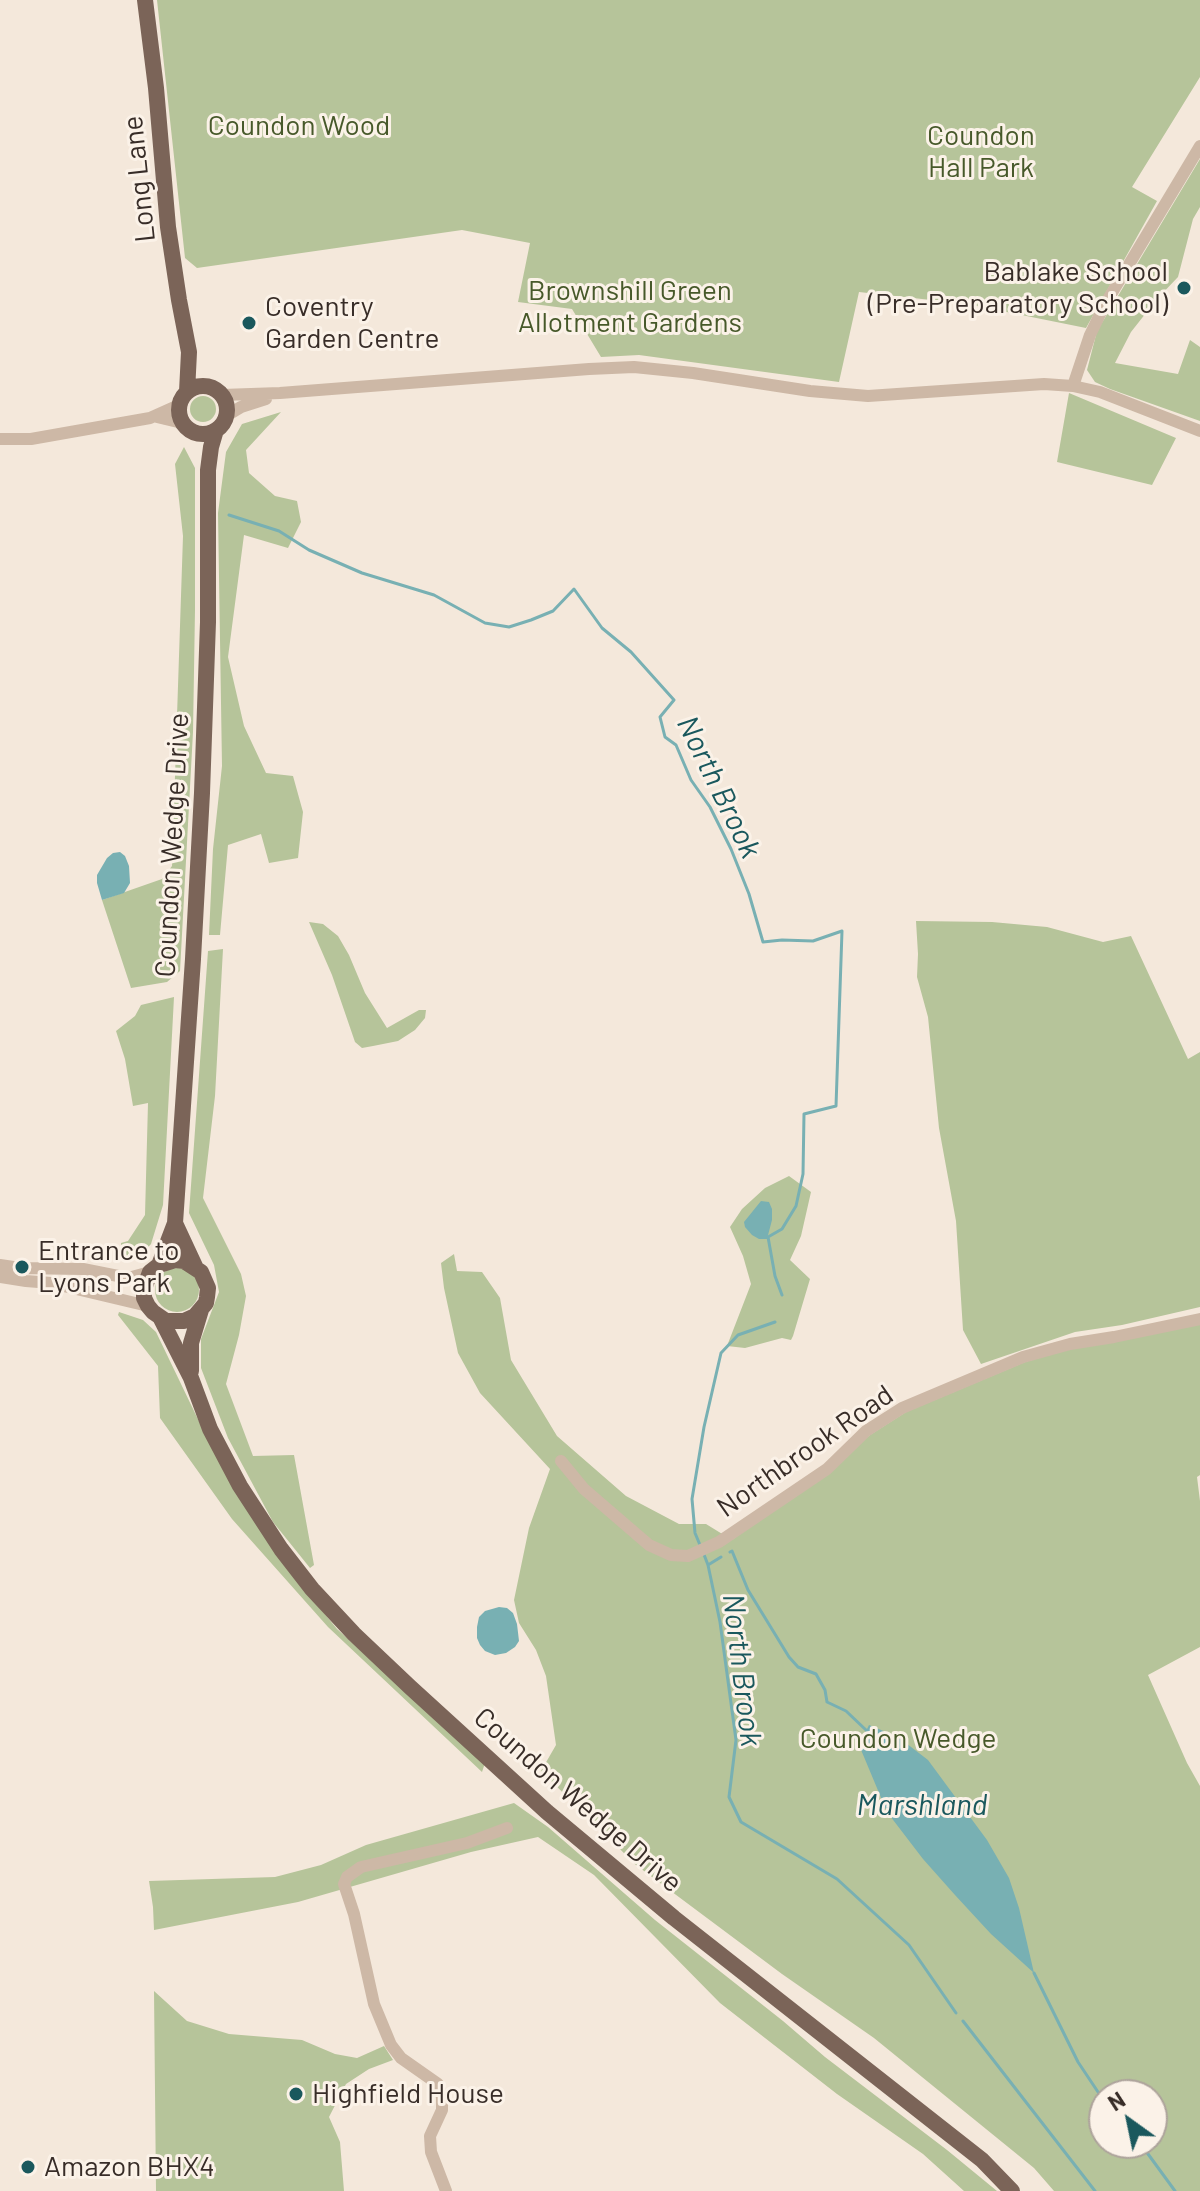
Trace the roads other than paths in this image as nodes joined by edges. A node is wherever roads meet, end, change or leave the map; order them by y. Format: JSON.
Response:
{"nodes":[{"id":1,"x":145,"y":0,"type":"edge"},
{"id":2,"x":1200,"y":146,"type":"edge"},
{"id":3,"x":189,"y":352,"type":"junction"},
{"id":4,"x":1073,"y":386,"type":"junction"},
{"id":5,"x":215,"y":391,"type":"junction"},
{"id":6,"x":280,"y":393,"type":"junction"},
{"id":7,"x":183,"y":399,"type":"junction"},
{"id":8,"x":226,"y":416,"type":"junction"},
{"id":9,"x":157,"y":417,"type":"junction"},
{"id":10,"x":187,"y":428,"type":"junction"},
{"id":11,"x":216,"y":430,"type":"junction"},
{"id":12,"x":1200,"y":431,"type":"edge"},
{"id":13,"x":0,"y":439,"type":"edge"},
{"id":14,"x":208,"y":470,"type":"junction"},
{"id":15,"x":175,"y":1223,"type":"junction"},
{"id":16,"x":0,"y":1265,"type":"edge"},
{"id":17,"x":195,"y":1266,"type":"junction"},
{"id":18,"x":154,"y":1269,"type":"junction"},
{"id":19,"x":0,"y":1277,"type":"edge"},
{"id":20,"x":201,"y":1310,"type":"junction"},
{"id":21,"x":154,"y":1312,"type":"junction"},
{"id":22,"x":1200,"y":1319,"type":"edge"},
{"id":23,"x":191,"y":1378,"type":"junction"},
{"id":24,"x":561,"y":1461,"type":"dead end"},
{"id":25,"x":507,"y":1828,"type":"dead end"},
{"id":26,"x":446,"y":2191,"type":"edge"},
{"id":27,"x":1012,"y":2191,"type":"edge"}],
"edges":[{"from":1,"to":3,"type":"main road","name":"Long Lane"},
{"from":2,"to":4,"type":"street"},
{"from":3,"to":5,"type":"main road","name":"Long Lane"},
{"from":3,"to":7,"type":"main road","name":"Long Lane"},
{"from":4,"to":6,"type":"street"},
{"from":4,"to":12,"type":"street"},
{"from":5,"to":6,"type":"street"},
{"from":5,"to":7,"type":"main road"},
{"from":5,"to":8,"type":"main road"},
{"from":6,"to":8,"type":"street"},
{"from":7,"to":9,"type":"street"},
{"from":7,"to":10,"type":"main road"},
{"from":8,"to":11,"type":"main road"},
{"from":9,"to":10,"type":"street"},
{"from":9,"to":13,"type":"street"},
{"from":10,"to":11,"type":"main road"},
{"from":10,"to":14,"type":"main road","name":"Coundon Wedge Drive"},
{"from":11,"to":14,"type":"main road","name":"Coundon Wedge Drive"},
{"from":14,"to":15,"type":"main road","name":"Coundon Wedge Drive"},
{"from":15,"to":17,"type":"main road","name":"Coundon Wedge Drive"},
{"from":15,"to":18,"type":"main road","name":"Coundon Wedge Drive"},
{"from":16,"to":18,"type":"street"},
{"from":17,"to":18,"type":"main road"},
{"from":17,"to":20,"type":"main road","name":"Coundon Wedge Drive"},
{"from":18,"to":21,"type":"main road","name":"Coundon Wedge Drive"},
{"from":19,"to":21,"type":"street"},
{"from":20,"to":21,"type":"main road"},
{"from":20,"to":23,"type":"main road","name":"Coundon Wedge Drive"},
{"from":21,"to":23,"type":"main road","name":"Coundon Wedge Drive"},
{"from":22,"to":24,"type":"street","name":"Northbrook Road"},
{"from":23,"to":27,"type":"main road","name":"Coundon Wedge Drive"},
{"from":25,"to":26,"type":"street"}]}
